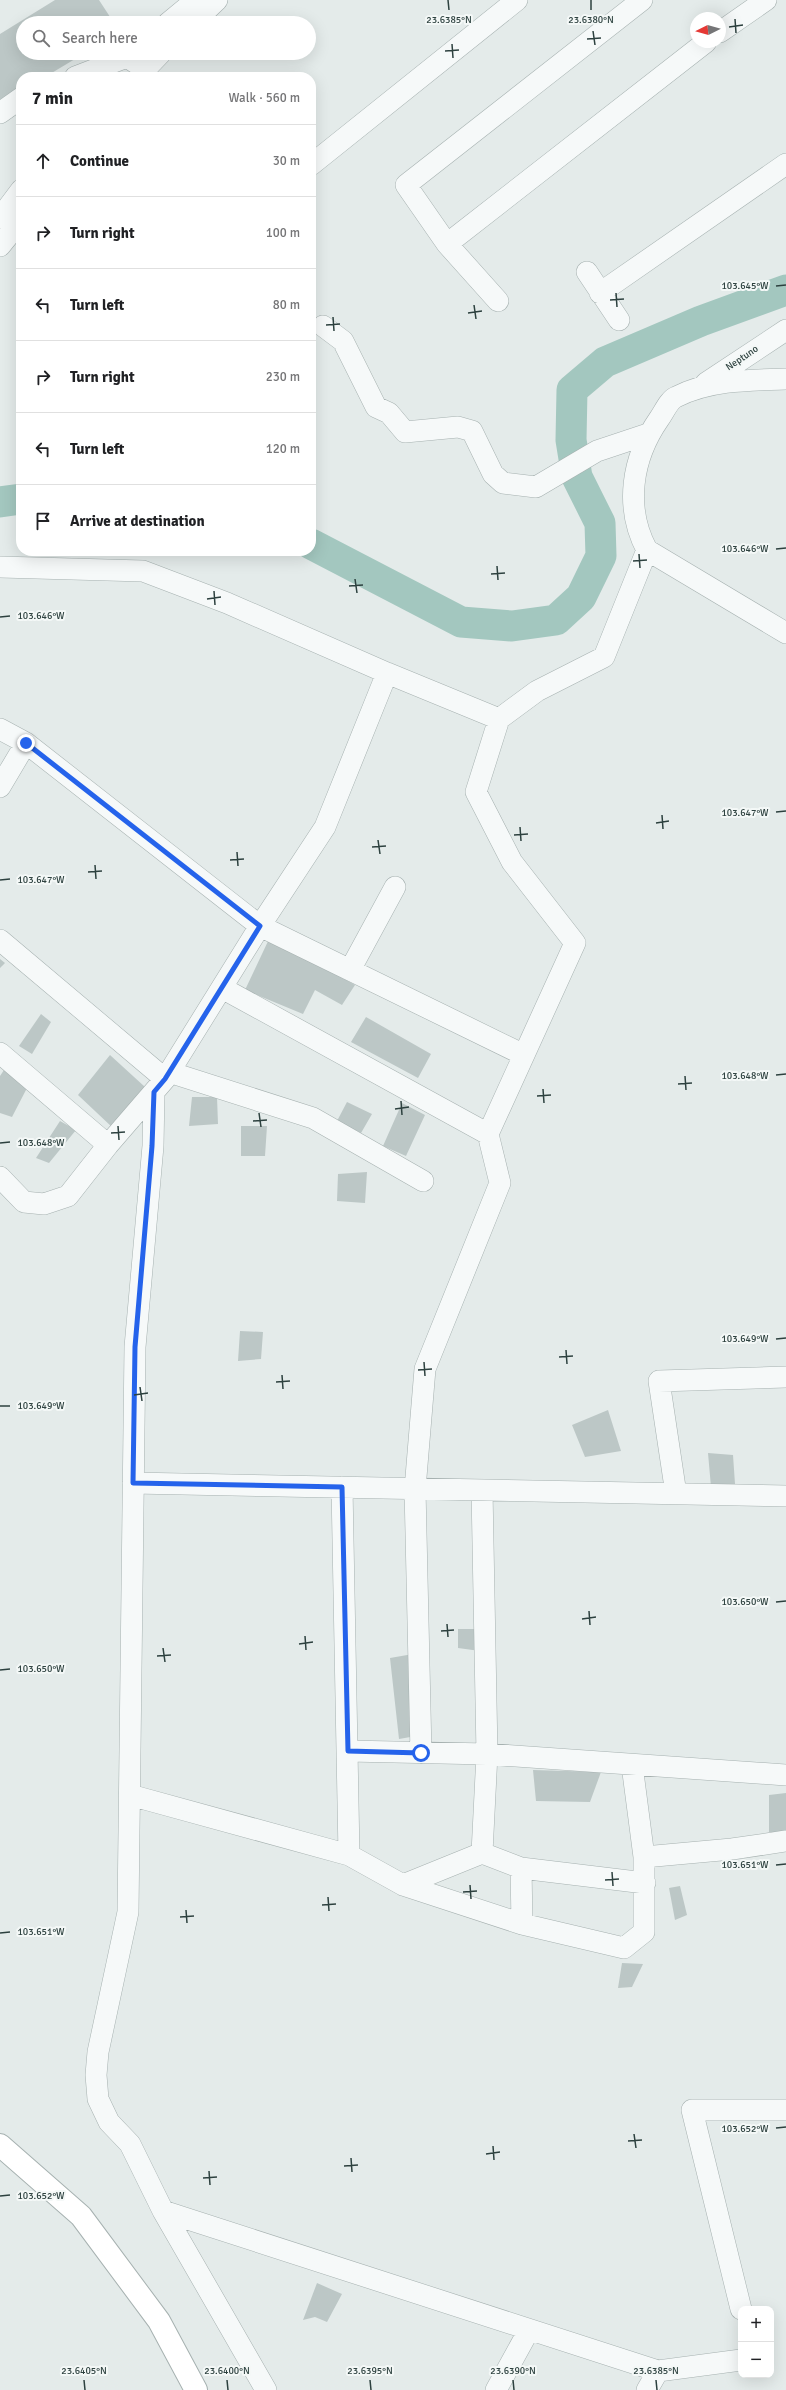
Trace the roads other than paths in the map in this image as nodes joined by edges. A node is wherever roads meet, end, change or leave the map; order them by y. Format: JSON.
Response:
{"nodes":[{"id":1,"x":196,"y":0,"type":"edge"},
{"id":2,"x":217,"y":0,"type":"edge"},
{"id":3,"x":517,"y":0,"type":"edge"},
{"id":4,"x":642,"y":0,"type":"edge"},
{"id":5,"x":766,"y":0,"type":"edge"},
{"id":6,"x":177,"y":16,"type":"edge"},
{"id":7,"x":200,"y":16,"type":"edge"},
{"id":8,"x":726,"y":28,"type":"edge"},
{"id":9,"x":698,"y":48,"type":"edge"},
{"id":10,"x":117,"y":60,"type":"edge"},
{"id":11,"x":124,"y":60,"type":"edge"},
{"id":12,"x":132,"y":60,"type":"edge"},
{"id":13,"x":154,"y":60,"type":"edge"},
{"id":14,"x":88,"y":72,"type":"edge"},
{"id":15,"x":113,"y":72,"type":"edge"},
{"id":16,"x":140,"y":72,"type":"edge"},
{"id":17,"x":142,"y":72,"type":"edge"},
{"id":18,"x":16,"y":102,"type":"edge"},
{"id":19,"x":0,"y":113,"type":"edge"},
{"id":20,"x":316,"y":161,"type":"edge"},
{"id":21,"x":786,"y":164,"type":"edge"},
{"id":22,"x":16,"y":197,"type":"edge"},
{"id":23,"x":0,"y":218,"type":"edge"},
{"id":24,"x":16,"y":226,"type":"edge"},
{"id":25,"x":447,"y":244,"type":"junction"},
{"id":26,"x":0,"y":246,"type":"edge"},
{"id":27,"x":587,"y":272,"type":"dead end"},
{"id":28,"x":600,"y":293,"type":"junction"},
{"id":29,"x":498,"y":301,"type":"dead end"},
{"id":30,"x":619,"y":320,"type":"dead end"},
{"id":31,"x":323,"y":326,"type":"dead end"},
{"id":32,"x":786,"y":330,"type":"edge"},
{"id":33,"x":786,"y":379,"type":"edge"},
{"id":34,"x":699,"y":388,"type":"junction"},
{"id":35,"x":648,"y":434,"type":"junction"},
{"id":36,"x":647,"y":550,"type":"junction"},
{"id":37,"x":0,"y":568,"type":"edge"},
{"id":38,"x":786,"y":633,"type":"edge"},
{"id":39,"x":387,"y":674,"type":"junction"},
{"id":40,"x":499,"y":719,"type":"junction"},
{"id":41,"x":0,"y":729,"type":"edge"},
{"id":42,"x":26,"y":743,"type":"junction"},
{"id":43,"x":0,"y":786,"type":"edge"},
{"id":44,"x":395,"y":887,"type":"dead end"},
{"id":45,"x":260,"y":926,"type":"junction"},
{"id":46,"x":0,"y":940,"type":"edge"},
{"id":47,"x":350,"y":970,"type":"junction"},
{"id":48,"x":222,"y":988,"type":"junction"},
{"id":49,"x":0,"y":1053,"type":"edge"},
{"id":50,"x":524,"y":1055,"type":"junction"},
{"id":51,"x":163,"y":1081,"type":"junction"},
{"id":52,"x":488,"y":1134,"type":"junction"},
{"id":53,"x":108,"y":1145,"type":"junction"},
{"id":54,"x":0,"y":1177,"type":"edge"},
{"id":55,"x":423,"y":1181,"type":"dead end"},
{"id":56,"x":786,"y":1377,"type":"edge"},
{"id":57,"x":133,"y":1483,"type":"junction"},
{"id":58,"x":342,"y":1487,"type":"junction"},
{"id":59,"x":415,"y":1489,"type":"junction"},
{"id":60,"x":482,"y":1490,"type":"junction"},
{"id":61,"x":676,"y":1494,"type":"junction"},
{"id":62,"x":786,"y":1496,"type":"edge"},
{"id":63,"x":348,"y":1751,"type":"junction"},
{"id":64,"x":421,"y":1753,"type":"junction"},
{"id":65,"x":487,"y":1754,"type":"junction"},
{"id":66,"x":632,"y":1765,"type":"junction"},
{"id":67,"x":786,"y":1775,"type":"edge"},
{"id":68,"x":130,"y":1795,"type":"junction"},
{"id":69,"x":786,"y":1841,"type":"edge"},
{"id":70,"x":482,"y":1853,"type":"junction"},
{"id":71,"x":349,"y":1855,"type":"junction"},
{"id":72,"x":644,"y":1857,"type":"junction"},
{"id":73,"x":521,"y":1868,"type":"junction"},
{"id":74,"x":645,"y":1883,"type":"junction"},
{"id":75,"x":404,"y":1885,"type":"junction"},
{"id":76,"x":522,"y":1924,"type":"junction"},
{"id":77,"x":786,"y":2110,"type":"edge"},
{"id":78,"x":0,"y":2145,"type":"edge"},
{"id":79,"x":163,"y":2211,"type":"junction"},
{"id":80,"x":740,"y":2306,"type":"edge"},
{"id":81,"x":529,"y":2330,"type":"junction"},
{"id":82,"x":738,"y":2360,"type":"edge"},
{"id":83,"x":658,"y":2372,"type":"junction"},
{"id":84,"x":196,"y":2390,"type":"edge"},
{"id":85,"x":266,"y":2390,"type":"edge"},
{"id":86,"x":496,"y":2390,"type":"edge"},
{"id":87,"x":647,"y":2390,"type":"edge"}],
"edges":[{"from":1,"to":6,"type":"street"},
{"from":2,"to":7,"type":"street"},
{"from":3,"to":20,"type":"street"},
{"from":4,"to":25,"type":"street"},
{"from":5,"to":8,"type":"street"},
{"from":9,"to":25,"type":"street"},
{"from":10,"to":14,"type":"street"},
{"from":11,"to":15,"type":"street"},
{"from":12,"to":16,"type":"street"},
{"from":13,"to":17,"type":"street"},
{"from":18,"to":19,"type":"street"},
{"from":21,"to":28,"type":"street"},
{"from":22,"to":23,"type":"street"},
{"from":24,"to":26,"type":"street"},
{"from":25,"to":29,"type":"street"},
{"from":27,"to":28,"type":"street"},
{"from":28,"to":30,"type":"street"},
{"from":31,"to":35,"type":"street"},
{"from":32,"to":34,"type":"street","name":"Neptuno"},
{"from":33,"to":34,"type":"street"},
{"from":34,"to":35,"type":"street"},
{"from":35,"to":36,"type":"street"},
{"from":36,"to":38,"type":"street"},
{"from":36,"to":40,"type":"street"},
{"from":37,"to":39,"type":"street"},
{"from":39,"to":40,"type":"street"},
{"from":39,"to":45,"type":"street"},
{"from":40,"to":50,"type":"street"},
{"from":41,"to":42,"type":"street"},
{"from":42,"to":43,"type":"street"},
{"from":42,"to":45,"type":"street"},
{"from":44,"to":47,"type":"street"},
{"from":45,"to":47,"type":"street"},
{"from":45,"to":48,"type":"street"},
{"from":46,"to":51,"type":"street"},
{"from":47,"to":50,"type":"street"},
{"from":48,"to":51,"type":"street"},
{"from":48,"to":52,"type":"street"},
{"from":49,"to":53,"type":"street"},
{"from":50,"to":52,"type":"street"},
{"from":51,"to":53,"type":"street"},
{"from":51,"to":55,"type":"street"},
{"from":51,"to":57,"type":"street"},
{"from":52,"to":59,"type":"street"},
{"from":53,"to":54,"type":"street"},
{"from":56,"to":61,"type":"street"},
{"from":57,"to":58,"type":"street"},
{"from":57,"to":68,"type":"street"},
{"from":58,"to":59,"type":"street"},
{"from":58,"to":63,"type":"street"},
{"from":59,"to":60,"type":"street"},
{"from":59,"to":64,"type":"street"},
{"from":60,"to":61,"type":"street"},
{"from":60,"to":65,"type":"street"},
{"from":61,"to":62,"type":"street"},
{"from":63,"to":64,"type":"street"},
{"from":63,"to":71,"type":"street"},
{"from":64,"to":65,"type":"street"},
{"from":65,"to":66,"type":"street"},
{"from":65,"to":70,"type":"street"},
{"from":66,"to":67,"type":"street"},
{"from":66,"to":72,"type":"street"},
{"from":68,"to":71,"type":"street"},
{"from":68,"to":79,"type":"street"},
{"from":69,"to":72,"type":"street"},
{"from":70,"to":73,"type":"street"},
{"from":70,"to":75,"type":"street"},
{"from":71,"to":75,"type":"street"},
{"from":72,"to":74,"type":"street"},
{"from":73,"to":74,"type":"street"},
{"from":73,"to":76,"type":"street"},
{"from":74,"to":76,"type":"street"},
{"from":75,"to":76,"type":"street"},
{"from":77,"to":80,"type":"street"},
{"from":78,"to":84,"type":"main road"},
{"from":79,"to":81,"type":"street"},
{"from":79,"to":85,"type":"street"},
{"from":81,"to":83,"type":"street"},
{"from":81,"to":86,"type":"street"},
{"from":82,"to":83,"type":"street"},
{"from":83,"to":87,"type":"street"}]}
